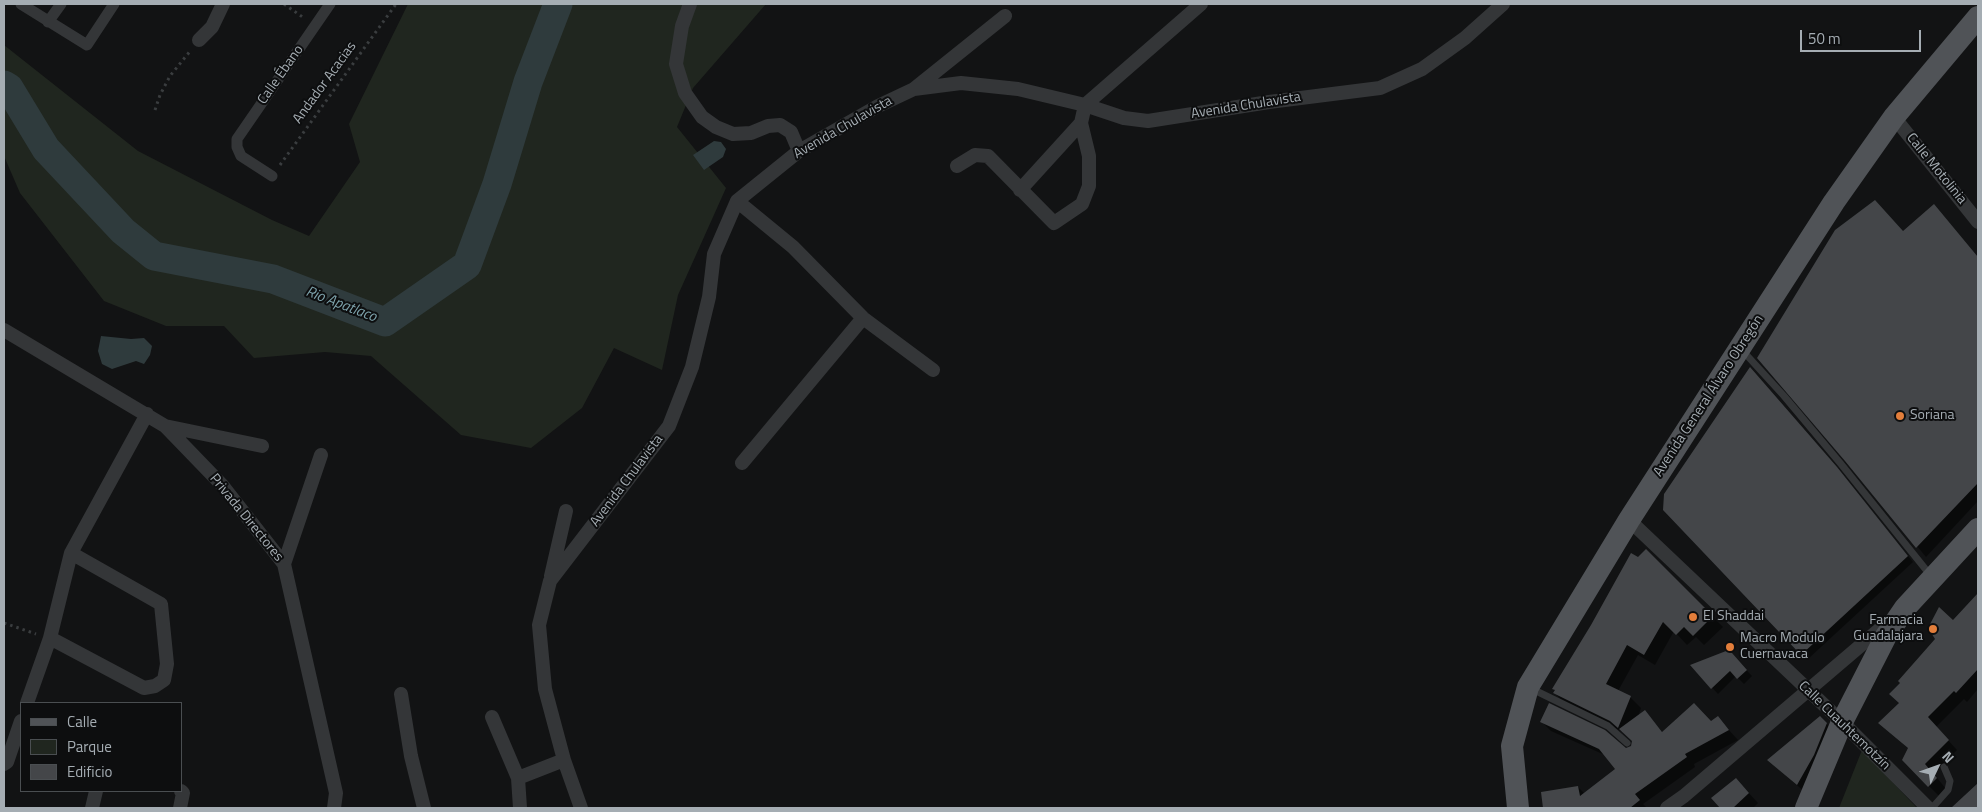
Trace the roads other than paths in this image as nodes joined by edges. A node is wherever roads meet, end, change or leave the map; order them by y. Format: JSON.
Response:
{"nodes":[{"id":1,"x":21,"y":4,"type":"edge"},
{"id":2,"x":61,"y":4,"type":"edge"},
{"id":3,"x":114,"y":4,"type":"edge"},
{"id":4,"x":223,"y":4,"type":"edge"},
{"id":5,"x":330,"y":4,"type":"edge"},
{"id":6,"x":690,"y":4,"type":"edge"},
{"id":7,"x":1201,"y":4,"type":"edge"},
{"id":8,"x":1503,"y":4,"type":"edge"},
{"id":9,"x":1005,"y":16,"type":"dead end"},
{"id":10,"x":1978,"y":17,"type":"edge"},
{"id":11,"x":48,"y":22,"type":"junction"},
{"id":12,"x":199,"y":40,"type":"road end"},
{"id":13,"x":914,"y":89,"type":"junction"},
{"id":14,"x":1084,"y":105,"type":"junction"},
{"id":15,"x":1894,"y":117,"type":"junction"},
{"id":16,"x":1082,"y":123,"type":"junction"},
{"id":17,"x":799,"y":151,"type":"junction"},
{"id":18,"x":956,"y":166,"type":"dead end"},
{"id":19,"x":272,"y":176,"type":"road end"},
{"id":20,"x":1020,"y":190,"type":"junction"},
{"id":21,"x":738,"y":201,"type":"junction"},
{"id":22,"x":1978,"y":222,"type":"edge"},
{"id":23,"x":863,"y":318,"type":"junction"},
{"id":24,"x":4,"y":330,"type":"edge"},
{"id":25,"x":1740,"y":348,"type":"junction"},
{"id":26,"x":933,"y":370,"type":"dead end"},
{"id":27,"x":147,"y":414,"type":"junction"},
{"id":28,"x":165,"y":426,"type":"junction"},
{"id":29,"x":262,"y":446,"type":"dead end"},
{"id":30,"x":321,"y":455,"type":"dead end"},
{"id":31,"x":742,"y":463,"type":"dead end"},
{"id":32,"x":566,"y":511,"type":"dead end"},
{"id":33,"x":1629,"y":520,"type":"junction"},
{"id":34,"x":1978,"y":529,"type":"edge"},
{"id":35,"x":71,"y":554,"type":"junction"},
{"id":36,"x":284,"y":564,"type":"junction"},
{"id":37,"x":1933,"y":578,"type":"junction"},
{"id":38,"x":550,"y":582,"type":"junction"},
{"id":39,"x":1905,"y":608,"type":"junction"},
{"id":40,"x":50,"y":638,"type":"junction"},
{"id":41,"x":1528,"y":686,"type":"junction"},
{"id":42,"x":1808,"y":690,"type":"junction"},
{"id":43,"x":401,"y":694,"type":"dead end"},
{"id":44,"x":27,"y":702,"type":"edge"},
{"id":45,"x":492,"y":717,"type":"dead end"},
{"id":46,"x":1842,"y":722,"type":"junction"},
{"id":47,"x":19,"y":736,"type":"edge"},
{"id":48,"x":1627,"y":743,"type":"dead end"},
{"id":49,"x":564,"y":760,"type":"junction"},
{"id":50,"x":4,"y":764,"type":"edge"},
{"id":51,"x":1944,"y":767,"type":"dead end"},
{"id":52,"x":518,"y":778,"type":"junction"},
{"id":53,"x":96,"y":792,"type":"edge"},
{"id":54,"x":182,"y":792,"type":"edge"},
{"id":55,"x":92,"y":808,"type":"edge"},
{"id":56,"x":180,"y":808,"type":"edge"},
{"id":57,"x":334,"y":808,"type":"edge"},
{"id":58,"x":424,"y":808,"type":"edge"},
{"id":59,"x":520,"y":808,"type":"edge"},
{"id":60,"x":581,"y":808,"type":"edge"},
{"id":61,"x":1518,"y":808,"type":"edge"},
{"id":62,"x":1667,"y":808,"type":"edge"},
{"id":63,"x":1806,"y":808,"type":"edge"},
{"id":64,"x":1930,"y":808,"type":"edge"}],
"edges":[{"from":1,"to":11,"type":"street"},
{"from":2,"to":11,"type":"street"},
{"from":3,"to":11,"type":"street"},
{"from":4,"to":12,"type":"street"},
{"from":5,"to":19,"type":"street","name":"Calle Ébano"},
{"from":6,"to":17,"type":"street"},
{"from":7,"to":14,"type":"street"},
{"from":8,"to":14,"type":"street","name":"Avenida Chulavista"},
{"from":9,"to":13,"type":"street"},
{"from":10,"to":15,"type":"main road","name":"Avenida General Álvaro Obregón"},
{"from":13,"to":14,"type":"street","name":"Avenida Chulavista"},
{"from":13,"to":17,"type":"street","name":"Avenida Chulavista"},
{"from":14,"to":16,"type":"street"},
{"from":15,"to":22,"type":"street","name":"Calle Motolinia"},
{"from":15,"to":25,"type":"main road","name":"Avenida General Álvaro Obregón"},
{"from":16,"to":20,"type":"street"},
{"from":16,"to":20,"type":"street"},
{"from":17,"to":21,"type":"street","name":"Avenida Chulavista"},
{"from":18,"to":20,"type":"street"},
{"from":21,"to":23,"type":"street"},
{"from":21,"to":38,"type":"street","name":"Avenida Chulavista"},
{"from":23,"to":26,"type":"street"},
{"from":23,"to":31,"type":"street"},
{"from":24,"to":27,"type":"street","name":"Privada Directores"},
{"from":25,"to":33,"type":"main road","name":"Avenida General Álvaro Obregón"},
{"from":25,"to":37,"type":"lane"},
{"from":27,"to":28,"type":"street","name":"Privada Directores"},
{"from":27,"to":35,"type":"street"},
{"from":28,"to":29,"type":"street"},
{"from":28,"to":36,"type":"street","name":"Privada Directores"},
{"from":30,"to":36,"type":"street"},
{"from":32,"to":38,"type":"street"},
{"from":33,"to":41,"type":"main road","name":"Avenida General Álvaro Obregón"},
{"from":33,"to":42,"type":"street","name":"Calle Cuauhtemotzín"},
{"from":34,"to":37,"type":"main road"},
{"from":35,"to":40,"type":"street"},
{"from":35,"to":40,"type":"street"},
{"from":36,"to":57,"type":"street","name":"Privada Directores"},
{"from":37,"to":39,"type":"main road"},
{"from":38,"to":49,"type":"street","name":"Avenida Chulavista"},
{"from":39,"to":42,"type":"street"},
{"from":39,"to":46,"type":"main road"},
{"from":40,"to":44,"type":"street"},
{"from":41,"to":48,"type":"lane"},
{"from":41,"to":61,"type":"main road","name":"Avenida General Álvaro Obregón"},
{"from":42,"to":46,"type":"street","name":"Calle Cuauhtemotzín"},
{"from":42,"to":62,"type":"street"},
{"from":43,"to":58,"type":"street"},
{"from":45,"to":52,"type":"street"},
{"from":46,"to":63,"type":"main road"},
{"from":46,"to":64,"type":"street","name":"Calle Cuauhtemotzín"},
{"from":47,"to":50,"type":"street"},
{"from":49,"to":52,"type":"street"},
{"from":49,"to":60,"type":"street","name":"Avenida Chulavista"},
{"from":51,"to":64,"type":"lane"},
{"from":52,"to":59,"type":"street"},
{"from":53,"to":55,"type":"street"},
{"from":54,"to":56,"type":"street"}]}
